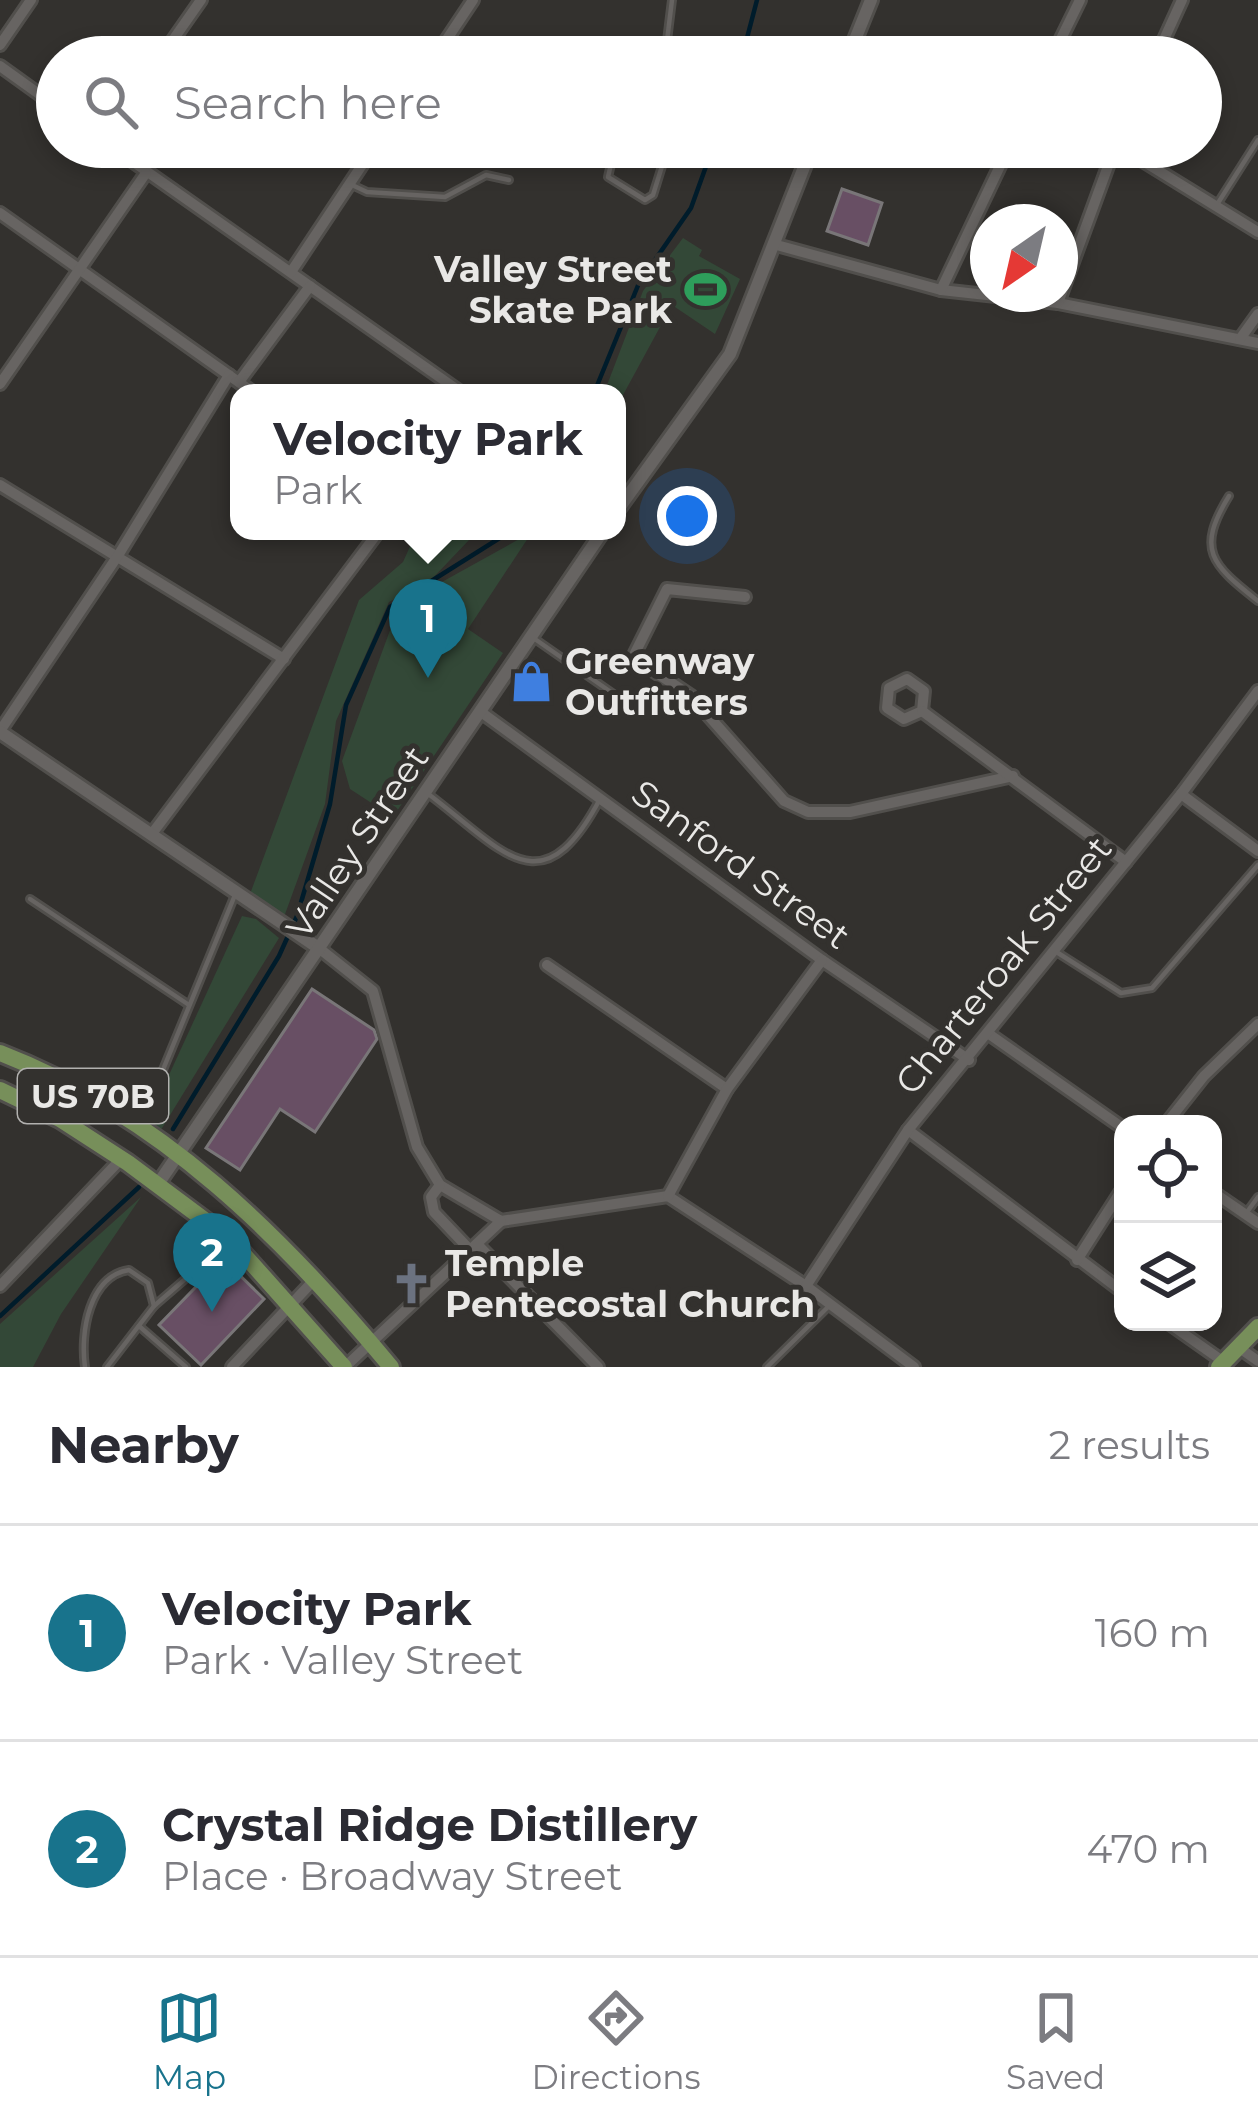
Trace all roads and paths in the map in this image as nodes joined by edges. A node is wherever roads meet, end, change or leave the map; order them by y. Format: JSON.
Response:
{"nodes":[{"id":1,"x":31,"y":0,"type":"edge"},
{"id":2,"x":201,"y":0,"type":"edge"},
{"id":3,"x":472,"y":0,"type":"edge"},
{"id":4,"x":671,"y":0,"type":"edge"},
{"id":5,"x":871,"y":0,"type":"edge"},
{"id":6,"x":1080,"y":0,"type":"edge"},
{"id":7,"x":1182,"y":0,"type":"edge"},
{"id":8,"x":176,"y":36,"type":"edge"},
{"id":9,"x":448,"y":36,"type":"edge"},
{"id":10,"x":667,"y":36,"type":"edge"},
{"id":11,"x":856,"y":36,"type":"edge"},
{"id":12,"x":1062,"y":36,"type":"edge"},
{"id":13,"x":1166,"y":36,"type":"edge"},
{"id":14,"x":0,"y":45,"type":"edge"},
{"id":15,"x":0,"y":66,"type":"edge"},
{"id":16,"x":36,"y":92,"type":"edge"},
{"id":17,"x":1258,"y":140,"type":"edge"},
{"id":18,"x":141,"y":168,"type":"edge"},
{"id":19,"x":360,"y":168,"type":"edge"},
{"id":20,"x":610,"y":168,"type":"edge"},
{"id":21,"x":661,"y":168,"type":"edge"},
{"id":22,"x":804,"y":168,"type":"edge"},
{"id":23,"x":999,"y":168,"type":"edge"},
{"id":24,"x":1110,"y":168,"type":"edge"},
{"id":25,"x":1151,"y":168,"type":"edge"},
{"id":26,"x":146,"y":172,"type":"junction"},
{"id":27,"x":509,"y":180,"type":"dead end"},
{"id":28,"x":350,"y":184,"type":"junction"},
{"id":29,"x":1215,"y":208,"type":"junction"},
{"id":30,"x":0,"y":213,"type":"edge"},
{"id":31,"x":1258,"y":232,"type":"edge"},
{"id":32,"x":773,"y":244,"type":"junction"},
{"id":33,"x":1078,"y":251,"type":"edge"},
{"id":34,"x":81,"y":269,"type":"junction"},
{"id":35,"x":291,"y":272,"type":"junction"},
{"id":36,"x":310,"y":286,"type":"junction"},
{"id":37,"x":940,"y":290,"type":"junction"},
{"id":38,"x":970,"y":293,"type":"edge"},
{"id":39,"x":1078,"y":307,"type":"edge"},
{"id":40,"x":1258,"y":314,"type":"edge"},
{"id":41,"x":1240,"y":340,"type":"junction"},
{"id":42,"x":1258,"y":343,"type":"edge"},
{"id":43,"x":234,"y":379,"type":"junction"},
{"id":44,"x":0,"y":384,"type":"edge"},
{"id":45,"x":231,"y":384,"type":"edge"},
{"id":46,"x":241,"y":384,"type":"edge"},
{"id":47,"x":449,"y":384,"type":"edge"},
{"id":48,"x":230,"y":385,"type":"edge"},
{"id":49,"x":0,"y":485,"type":"edge"},
{"id":50,"x":1229,"y":496,"type":"dead end"},
{"id":51,"x":626,"y":498,"type":"edge"},
{"id":52,"x":373,"y":540,"type":"edge"},
{"id":53,"x":597,"y":540,"type":"edge"},
{"id":54,"x":119,"y":554,"type":"junction"},
{"id":55,"x":746,"y":597,"type":"dead end"},
{"id":56,"x":1258,"y":601,"type":"edge"},
{"id":57,"x":532,"y":637,"type":"junction"},
{"id":58,"x":284,"y":659,"type":"junction"},
{"id":59,"x":1258,"y":691,"type":"edge"},
{"id":60,"x":618,"y":697,"type":"dead end"},
{"id":61,"x":922,"y":711,"type":"dead end"},
{"id":62,"x":482,"y":712,"type":"junction"},
{"id":63,"x":0,"y":732,"type":"edge"},
{"id":64,"x":1013,"y":776,"type":"junction"},
{"id":65,"x":427,"y":794,"type":"junction"},
{"id":66,"x":1181,"y":794,"type":"junction"},
{"id":67,"x":600,"y":799,"type":"junction"},
{"id":68,"x":151,"y":835,"type":"junction"},
{"id":69,"x":1258,"y":850,"type":"edge"},
{"id":70,"x":1126,"y":862,"type":"junction"},
{"id":71,"x":1258,"y":865,"type":"edge"},
{"id":72,"x":236,"y":892,"type":"junction"},
{"id":73,"x":30,"y":899,"type":"dead end"},
{"id":74,"x":320,"y":950,"type":"junction"},
{"id":75,"x":1053,"y":950,"type":"junction"},
{"id":76,"x":822,"y":960,"type":"junction"},
{"id":77,"x":547,"y":965,"type":"dead end"},
{"id":78,"x":189,"y":1005,"type":"junction"},
{"id":79,"x":1258,"y":1024,"type":"edge"},
{"id":80,"x":988,"y":1034,"type":"junction"},
{"id":81,"x":0,"y":1053,"type":"edge"},
{"id":82,"x":969,"y":1060,"type":"junction"},
{"id":83,"x":727,"y":1089,"type":"junction"},
{"id":84,"x":0,"y":1090,"type":"edge"},
{"id":85,"x":1173,"y":1115,"type":"edge"},
{"id":86,"x":1114,"y":1122,"type":"edge"},
{"id":87,"x":139,"y":1129,"type":"junction"},
{"id":88,"x":908,"y":1130,"type":"junction"},
{"id":89,"x":177,"y":1155,"type":"junction"},
{"id":90,"x":121,"y":1159,"type":"junction"},
{"id":91,"x":158,"y":1184,"type":"junction"},
{"id":92,"x":440,"y":1185,"type":"junction"},
{"id":93,"x":668,"y":1196,"type":"junction"},
{"id":94,"x":1258,"y":1197,"type":"edge"},
{"id":95,"x":1114,"y":1202,"type":"edge"},
{"id":96,"x":1222,"y":1202,"type":"edge"},
{"id":97,"x":1245,"y":1214,"type":"junction"},
{"id":98,"x":501,"y":1221,"type":"junction"},
{"id":99,"x":1258,"y":1223,"type":"edge"},
{"id":100,"x":230,"y":1239,"type":"junction"},
{"id":101,"x":475,"y":1248,"type":"junction"},
{"id":102,"x":1077,"y":1260,"type":"junction"},
{"id":103,"x":316,"y":1278,"type":"junction"},
{"id":104,"x":0,"y":1286,"type":"edge"},
{"id":105,"x":806,"y":1286,"type":"junction"},
{"id":106,"x":1114,"y":1286,"type":"edge"},
{"id":107,"x":290,"y":1303,"type":"junction"},
{"id":108,"x":831,"y":1304,"type":"junction"},
{"id":109,"x":154,"y":1306,"type":"junction"},
{"id":110,"x":139,"y":1326,"type":"junction"},
{"id":111,"x":1258,"y":1327,"type":"edge"},
{"id":112,"x":1179,"y":1331,"type":"edge"},
{"id":113,"x":372,"y":1345,"type":"junction"},
{"id":114,"x":1238,"y":1347,"type":"junction"},
{"id":115,"x":1258,"y":1361,"type":"edge"},
{"id":116,"x":1221,"y":1364,"type":"edge"},
{"id":117,"x":85,"y":1367,"type":"edge"},
{"id":118,"x":107,"y":1367,"type":"edge"},
{"id":119,"x":186,"y":1367,"type":"edge"},
{"id":120,"x":232,"y":1367,"type":"edge"},
{"id":121,"x":344,"y":1367,"type":"edge"},
{"id":122,"x":391,"y":1367,"type":"edge"},
{"id":123,"x":598,"y":1367,"type":"edge"},
{"id":124,"x":767,"y":1367,"type":"edge"},
{"id":125,"x":914,"y":1367,"type":"edge"}],
"edges":[{"from":1,"to":14,"type":"street"},
{"from":2,"to":8,"type":"street"},
{"from":3,"to":9,"type":"street"},
{"from":4,"to":10,"type":"lane"},
{"from":5,"to":11,"type":"street"},
{"from":6,"to":12,"type":"street"},
{"from":7,"to":13,"type":"street"},
{"from":15,"to":16,"type":"street"},
{"from":17,"to":29,"type":"lane"},
{"from":18,"to":26,"type":"street"},
{"from":19,"to":28,"type":"street"},
{"from":20,"to":21,"type":"lane"},
{"from":22,"to":32,"type":"street"},
{"from":23,"to":37,"type":"street"},
{"from":24,"to":33,"type":"street"},
{"from":25,"to":29,"type":"street"},
{"from":26,"to":34,"type":"street"},
{"from":26,"to":35,"type":"street"},
{"from":27,"to":28,"type":"lane"},
{"from":28,"to":35,"type":"street"},
{"from":29,"to":31,"type":"street"},
{"from":30,"to":34,"type":"street"},
{"from":32,"to":37,"type":"street"},
{"from":32,"to":51,"type":"street"},
{"from":34,"to":43,"type":"street"},
{"from":34,"to":44,"type":"street"},
{"from":35,"to":36,"type":"street"},
{"from":36,"to":43,"type":"street"},
{"from":36,"to":47,"type":"street"},
{"from":37,"to":38,"type":"street"},
{"from":39,"to":41,"type":"street"},
{"from":40,"to":41,"type":"street"},
{"from":41,"to":42,"type":"street"},
{"from":43,"to":45,"type":"street"},
{"from":43,"to":46,"type":"street"},
{"from":48,"to":54,"type":"street"},
{"from":49,"to":54,"type":"street"},
{"from":50,"to":56,"type":"lane"},
{"from":52,"to":58,"type":"street"},
{"from":53,"to":57,"type":"street","name":"Valley Street"},
{"from":54,"to":58,"type":"street"},
{"from":54,"to":63,"type":"street"},
{"from":55,"to":64,"type":"street"},
{"from":57,"to":60,"type":"lane"},
{"from":57,"to":62,"type":"street","name":"Valley Street"},
{"from":58,"to":68,"type":"street"},
{"from":59,"to":66,"type":"street","name":"Charteroak Street"},
{"from":61,"to":64,"type":"street"},
{"from":62,"to":65,"type":"street","name":"Valley Street"},
{"from":62,"to":67,"type":"street","name":"Sanford Street"},
{"from":63,"to":68,"type":"street"},
{"from":64,"to":70,"type":"street"},
{"from":65,"to":67,"type":"lane"},
{"from":65,"to":74,"type":"street","name":"Valley Street"},
{"from":66,"to":69,"type":"street"},
{"from":66,"to":70,"type":"street","name":"Charteroak Street"},
{"from":67,"to":76,"type":"street","name":"Sanford Street"},
{"from":68,"to":72,"type":"street"},
{"from":70,"to":75,"type":"street","name":"Charteroak Street"},
{"from":71,"to":75,"type":"lane"},
{"from":72,"to":74,"type":"street"},
{"from":72,"to":78,"type":"lane"},
{"from":73,"to":78,"type":"lane"},
{"from":74,"to":89,"type":"street","name":"Valley Street"},
{"from":74,"to":92,"type":"street"},
{"from":75,"to":80,"type":"street","name":"Charteroak Street"},
{"from":76,"to":82,"type":"street","name":"Sanford Street"},
{"from":76,"to":83,"type":"street"},
{"from":77,"to":83,"type":"street"},
{"from":78,"to":87,"type":"lane"},
{"from":79,"to":85,"type":"street"},
{"from":80,"to":82,"type":"street","name":"Charteroak Street"},
{"from":80,"to":86,"type":"street"},
{"from":81,"to":87,"type":"main road","number":"US 70B"},
{"from":82,"to":88,"type":"street","name":"Charteroak Street"},
{"from":83,"to":93,"type":"street"},
{"from":84,"to":90,"type":"main road","number":"US 70B"},
{"from":87,"to":89,"type":"main road","number":"US 70B"},
{"from":88,"to":102,"type":"street"},
{"from":88,"to":105,"type":"street","name":"Charteroak Street"},
{"from":89,"to":91,"type":"street","name":"Valley Street"},
{"from":89,"to":103,"type":"main road","number":"US 70B"},
{"from":90,"to":91,"type":"main road","number":"US 70B"},
{"from":90,"to":104,"type":"street"},
{"from":91,"to":100,"type":"main road","number":"US 70B"},
{"from":92,"to":98,"type":"street"},
{"from":92,"to":101,"type":"street"},
{"from":93,"to":98,"type":"street"},
{"from":93,"to":105,"type":"street"},
{"from":94,"to":97,"type":"lane"},
{"from":95,"to":102,"type":"street"},
{"from":96,"to":97,"type":"street"},
{"from":97,"to":99,"type":"street"},
{"from":98,"to":101,"type":"street"},
{"from":100,"to":107,"type":"main road","number":"US 70B"},
{"from":100,"to":109,"type":"lane"},
{"from":101,"to":113,"type":"street"},
{"from":101,"to":123,"type":"street"},
{"from":102,"to":106,"type":"street"},
{"from":103,"to":107,"type":"street"},
{"from":103,"to":113,"type":"main road","number":"US 70B"},
{"from":105,"to":108,"type":"street"},
{"from":107,"to":120,"type":"street"},
{"from":107,"to":121,"type":"main road","number":"US 70B"},
{"from":108,"to":124,"type":"lane"},
{"from":108,"to":125,"type":"street"},
{"from":109,"to":110,"type":"lane"},
{"from":109,"to":117,"type":"lane"},
{"from":110,"to":118,"type":"lane"},
{"from":110,"to":119,"type":"lane"},
{"from":111,"to":114,"type":"main road"},
{"from":112,"to":116,"type":"street"},
{"from":113,"to":121,"type":"street"},
{"from":113,"to":122,"type":"main road","number":"US 70B"},
{"from":114,"to":115,"type":"street"},
{"from":114,"to":116,"type":"main road"}]}
